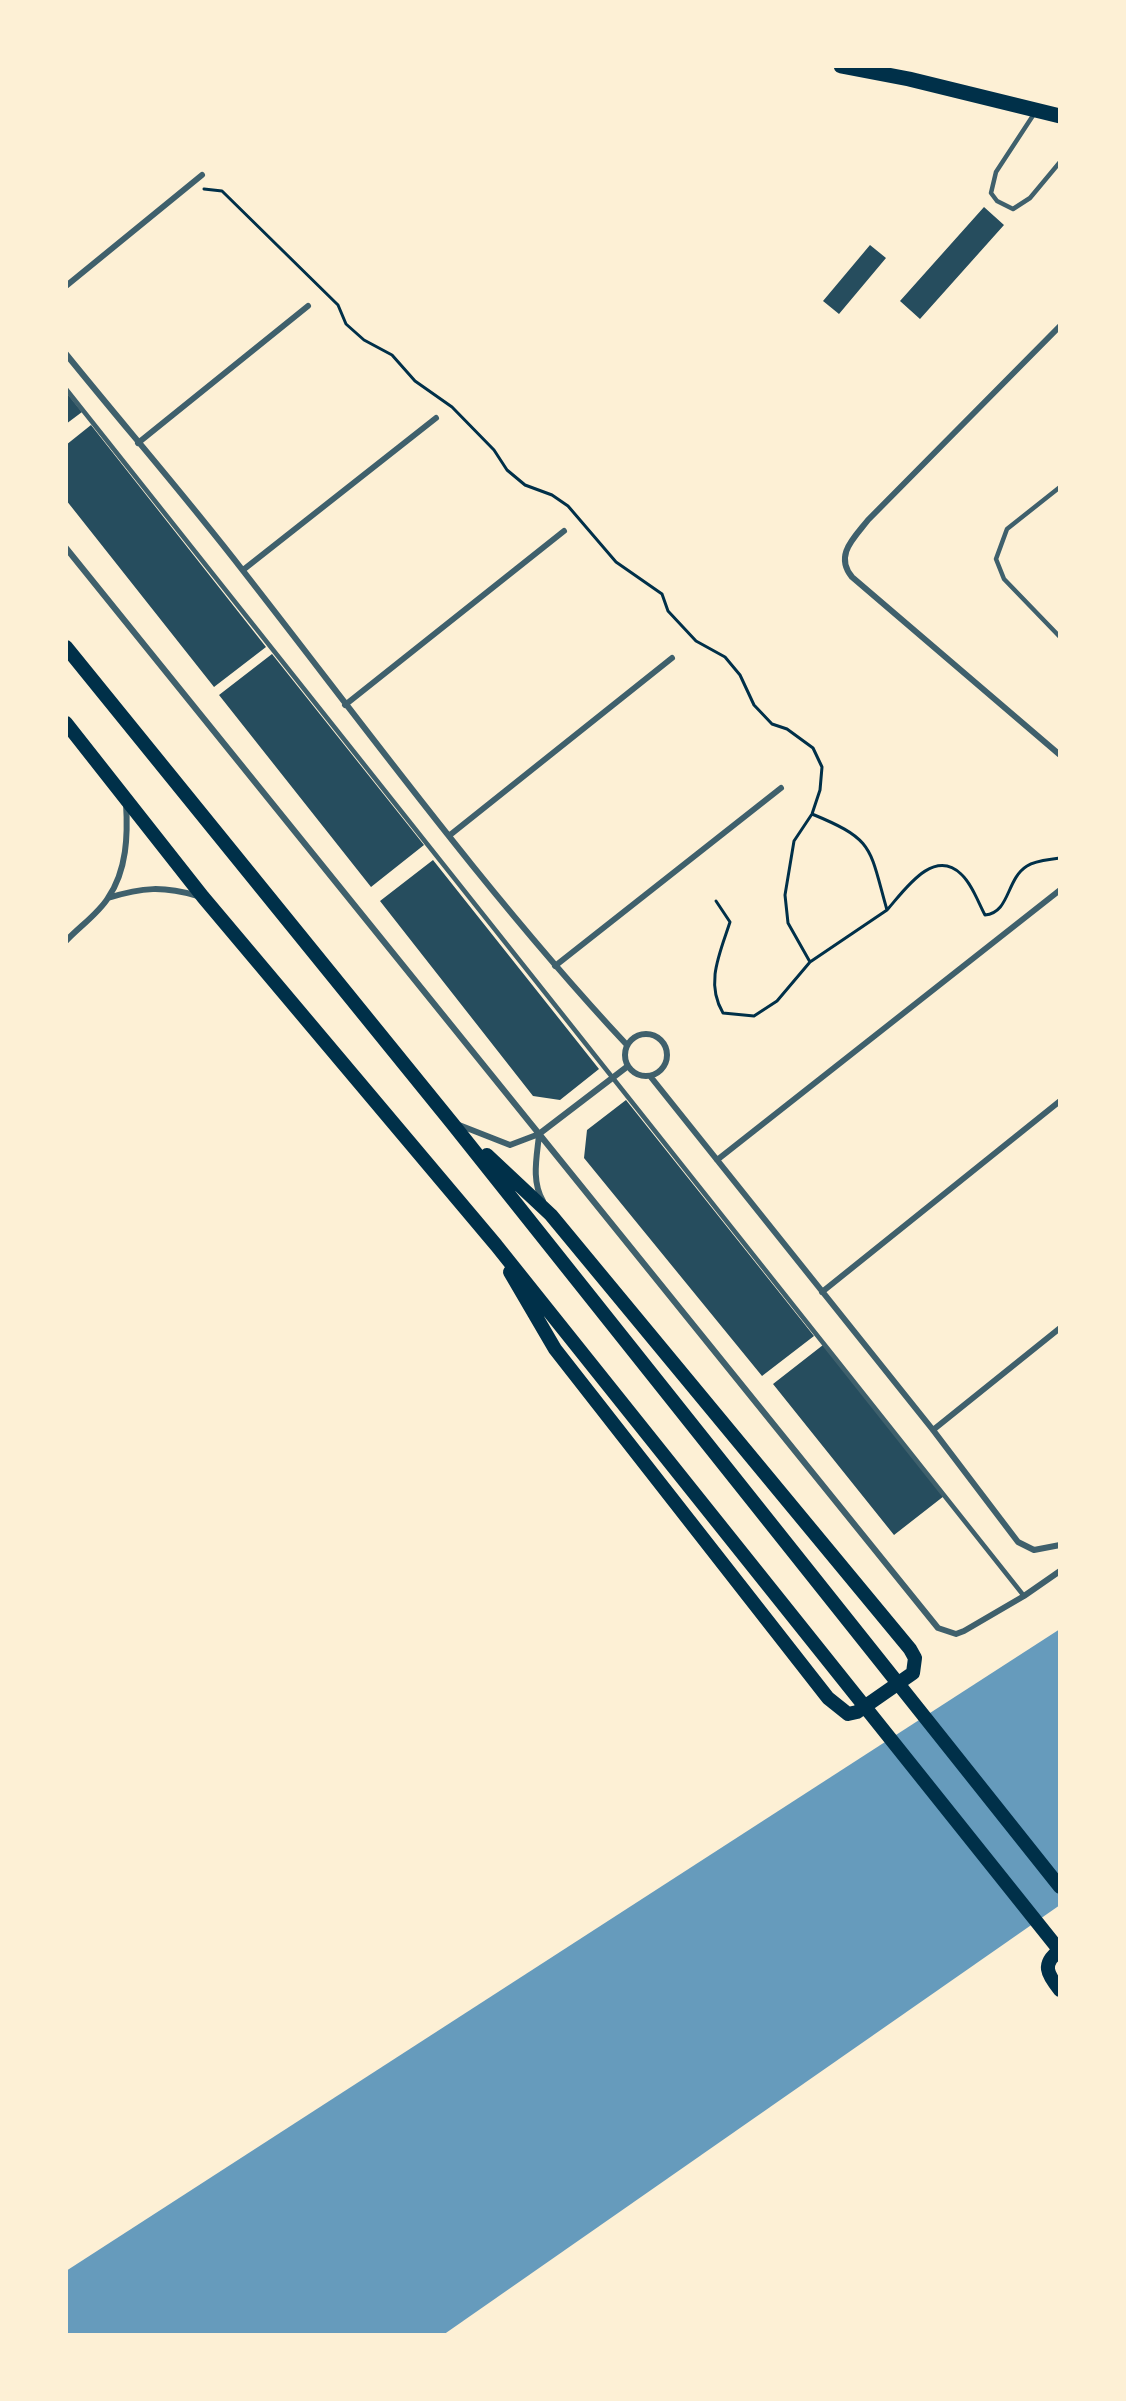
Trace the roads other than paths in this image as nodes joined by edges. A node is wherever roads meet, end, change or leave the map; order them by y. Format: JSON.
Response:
{"nodes":[{"id":1,"x":840,"y":66,"type":"edge"},
{"id":2,"x":1037,"y":109,"type":"junction"},
{"id":3,"x":1060,"y":117,"type":"edge"},
{"id":4,"x":1060,"y":162,"type":"edge"},
{"id":5,"x":202,"y":175,"type":"dead end"},
{"id":6,"x":66,"y":286,"type":"edge"},
{"id":7,"x":308,"y":306,"type":"dead end"},
{"id":8,"x":1060,"y":326,"type":"edge"},
{"id":9,"x":66,"y":354,"type":"edge"},
{"id":10,"x":66,"y":389,"type":"edge"},
{"id":11,"x":436,"y":418,"type":"dead end"},
{"id":12,"x":138,"y":443,"type":"junction"},
{"id":13,"x":1060,"y":487,"type":"edge"},
{"id":14,"x":564,"y":531,"type":"dead end"},
{"id":15,"x":66,"y":548,"type":"edge"},
{"id":16,"x":243,"y":570,"type":"junction"},
{"id":17,"x":1060,"y":637,"type":"edge"},
{"id":18,"x":66,"y":647,"type":"edge"},
{"id":19,"x":672,"y":658,"type":"dead end"},
{"id":20,"x":345,"y":705,"type":"junction"},
{"id":21,"x":66,"y":723,"type":"edge"},
{"id":22,"x":1060,"y":754,"type":"edge"},
{"id":23,"x":781,"y":788,"type":"dead end"},
{"id":24,"x":125,"y":801,"type":"junction"},
{"id":25,"x":450,"y":835,"type":"junction"},
{"id":26,"x":1060,"y":890,"type":"edge"},
{"id":27,"x":202,"y":897,"type":"junction"},
{"id":28,"x":108,"y":898,"type":"junction"},
{"id":29,"x":66,"y":941,"type":"edge"},
{"id":30,"x":555,"y":966,"type":"junction"},
{"id":31,"x":627,"y":1045,"type":"junction"},
{"id":32,"x":628,"y":1066,"type":"junction"},
{"id":33,"x":650,"y":1076,"type":"junction"},
{"id":34,"x":613,"y":1079,"type":"junction"},
{"id":35,"x":1060,"y":1101,"type":"edge"},
{"id":36,"x":452,"y":1123,"type":"junction"},
{"id":37,"x":539,"y":1134,"type":"junction"},
{"id":38,"x":717,"y":1160,"type":"junction"},
{"id":39,"x":551,"y":1215,"type":"junction"},
{"id":40,"x":496,"y":1245,"type":"junction"},
{"id":41,"x":822,"y":1292,"type":"junction"},
{"id":42,"x":1060,"y":1328,"type":"edge"},
{"id":43,"x":933,"y":1430,"type":"junction"},
{"id":44,"x":1060,"y":1545,"type":"edge"},
{"id":45,"x":1060,"y":1571,"type":"edge"},
{"id":46,"x":1024,"y":1596,"type":"junction"},
{"id":47,"x":1060,"y":1887,"type":"edge"},
{"id":48,"x":1060,"y":1951,"type":"edge"},
{"id":49,"x":1060,"y":1990,"type":"edge"}],
"edges":[{"from":1,"to":2,"type":"highway"},
{"from":2,"to":3,"type":"highway"},
{"from":2,"to":4,"type":"lane"},
{"from":5,"to":6,"type":"street"},
{"from":7,"to":12,"type":"street"},
{"from":8,"to":22,"type":"street"},
{"from":9,"to":12,"type":"street"},
{"from":10,"to":34,"type":"lane"},
{"from":11,"to":16,"type":"street"},
{"from":12,"to":16,"type":"street"},
{"from":13,"to":17,"type":"lane"},
{"from":14,"to":20,"type":"street"},
{"from":15,"to":37,"type":"street"},
{"from":16,"to":20,"type":"street"},
{"from":18,"to":36,"type":"main road"},
{"from":19,"to":25,"type":"street"},
{"from":20,"to":25,"type":"street"},
{"from":21,"to":24,"type":"main road"},
{"from":23,"to":30,"type":"street"},
{"from":24,"to":27,"type":"main road"},
{"from":24,"to":28,"type":"street"},
{"from":25,"to":30,"type":"street"},
{"from":26,"to":38,"type":"street"},
{"from":27,"to":28,"type":"street"},
{"from":27,"to":40,"type":"main road"},
{"from":28,"to":29,"type":"street"},
{"from":30,"to":31,"type":"street"},
{"from":31,"to":32,"type":"street"},
{"from":31,"to":33,"type":"street"},
{"from":32,"to":33,"type":"street"},
{"from":32,"to":34,"type":"street"},
{"from":33,"to":38,"type":"street"},
{"from":34,"to":37,"type":"street"},
{"from":34,"to":46,"type":"lane"},
{"from":35,"to":41,"type":"street"},
{"from":36,"to":37,"type":"street"},
{"from":36,"to":39,"type":"main road"},
{"from":36,"to":47,"type":"main road"},
{"from":37,"to":39,"type":"street"},
{"from":37,"to":46,"type":"street"},
{"from":38,"to":41,"type":"street"},
{"from":39,"to":40,"type":"main road"},
{"from":40,"to":48,"type":"main road"},
{"from":41,"to":43,"type":"street"},
{"from":42,"to":43,"type":"street"},
{"from":43,"to":44,"type":"street"},
{"from":45,"to":46,"type":"street"},
{"from":48,"to":49,"type":"main road"}]}
